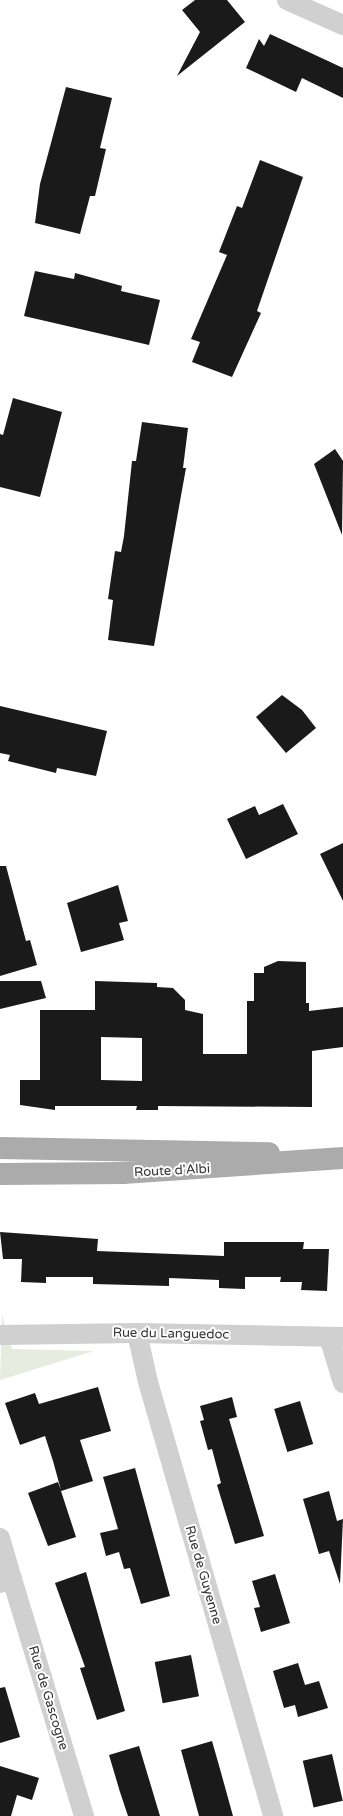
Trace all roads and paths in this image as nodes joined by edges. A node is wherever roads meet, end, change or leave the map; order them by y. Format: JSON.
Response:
{"nodes":[{"id":1,"x":287,"y":0,"type":"edge"},
{"id":2,"x":343,"y":25,"type":"edge"},
{"id":3,"x":0,"y":1148,"type":"edge"},
{"id":4,"x":343,"y":1158,"type":"edge"},
{"id":5,"x":0,"y":1174,"type":"edge"},
{"id":6,"x":137,"y":1333,"type":"junction"},
{"id":7,"x":0,"y":1335,"type":"edge"},
{"id":8,"x":336,"y":1337,"type":"edge"},
{"id":9,"x":343,"y":1384,"type":"edge"},
{"id":10,"x":0,"y":1538,"type":"edge"},
{"id":11,"x":6,"y":1581,"type":"edge"},
{"id":12,"x":84,"y":1816,"type":"edge"},
{"id":13,"x":273,"y":1816,"type":"edge"}],
"edges":[{"from":1,"to":2,"type":"street"},
{"from":3,"to":4,"type":"main road","name":"Route d'Albi"},
{"from":4,"to":5,"type":"main road","name":"Route d'Albi"},
{"from":6,"to":7,"type":"street","name":"Rue du Languedoc"},
{"from":6,"to":8,"type":"street","name":"Rue du Languedoc"},
{"from":6,"to":13,"type":"street","name":"Rue de Guyenne"},
{"from":8,"to":9,"type":"street"},
{"from":10,"to":11,"type":"street","name":"Rue de Gascogne"},
{"from":11,"to":12,"type":"street","name":"Rue de Gascogne"}]}
